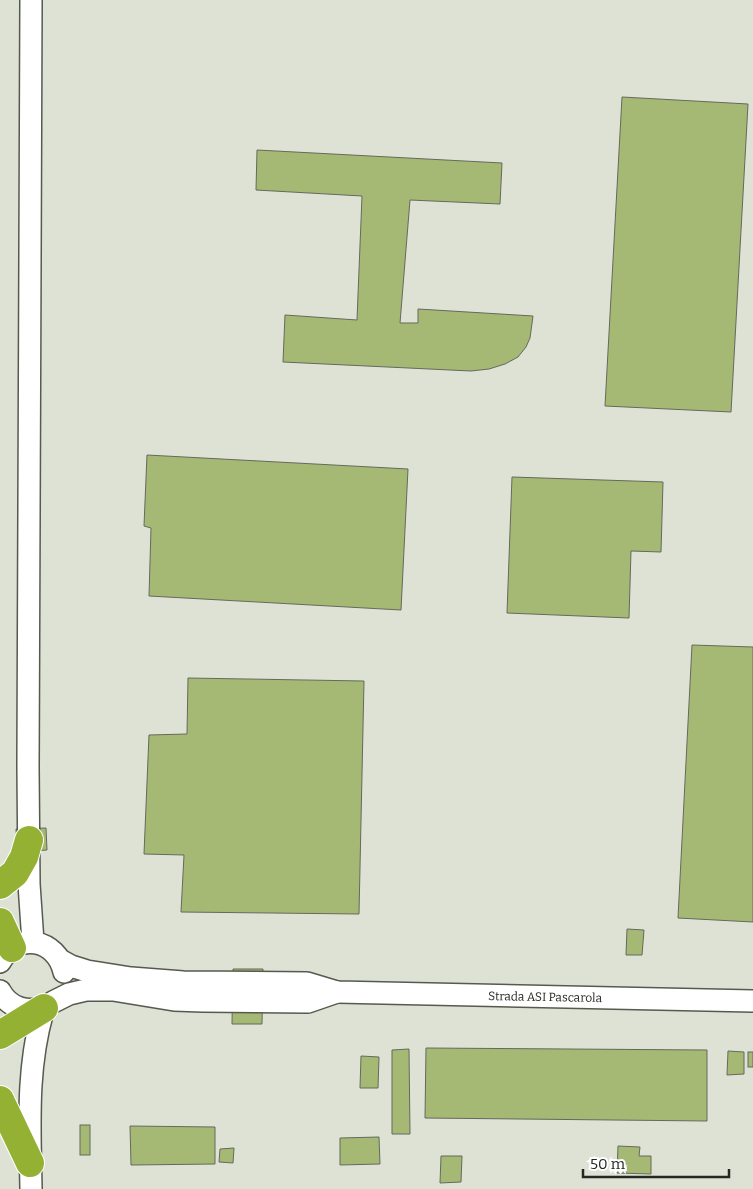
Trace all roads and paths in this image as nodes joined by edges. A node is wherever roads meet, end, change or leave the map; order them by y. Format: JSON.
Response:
{"nodes":[{"id":1,"x":30,"y":0,"type":"edge"},
{"id":2,"x":29,"y":840,"type":"junction"},
{"id":3,"x":0,"y":885,"type":"edge"},
{"id":4,"x":0,"y":922,"type":"edge"},
{"id":5,"x":15,"y":951,"type":"edge"},
{"id":6,"x":60,"y":960,"type":"junction"},
{"id":7,"x":337,"y":992,"type":"junction"},
{"id":8,"x":753,"y":1001,"type":"edge"},
{"id":9,"x":48,"y":1005,"type":"junction"},
{"id":10,"x":8,"y":1013,"type":"edge"},
{"id":11,"x":30,"y":1079,"type":"junction"},
{"id":12,"x":0,"y":1100,"type":"edge"},
{"id":13,"x":30,"y":1176,"type":"edge"}],
"edges":[{"from":1,"to":2,"type":"street"},
{"from":2,"to":3,"type":"highway"},
{"from":2,"to":5,"type":"street"},
{"from":4,"to":5,"type":"highway"},
{"from":5,"to":6,"type":"street","name":"Strada ASI Pascarola"},
{"from":6,"to":7,"type":"street","name":"Strada ASI Pascarola"},
{"from":6,"to":9,"type":"street"},
{"from":7,"to":8,"type":"street","name":"Strada ASI Pascarola"},
{"from":7,"to":9,"type":"street","name":"Strada ASI Pascarola"},
{"from":9,"to":10,"type":"highway"},
{"from":9,"to":11,"type":"street"},
{"from":10,"to":11,"type":"street"},
{"from":11,"to":13,"type":"street"},
{"from":12,"to":13,"type":"highway"}]}
